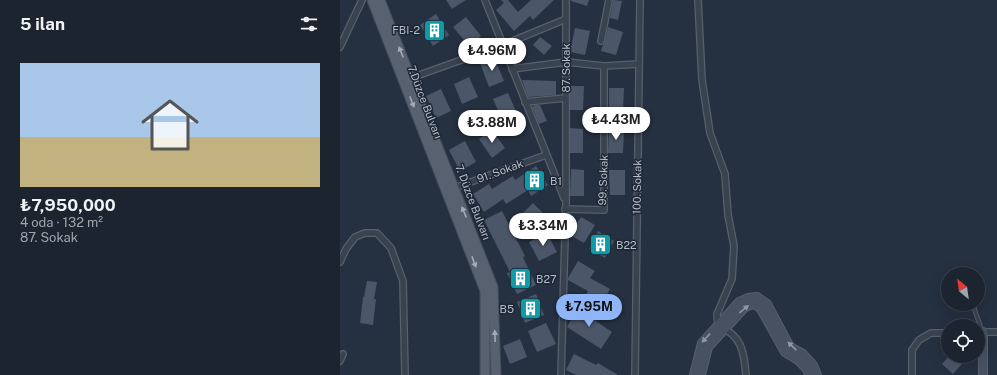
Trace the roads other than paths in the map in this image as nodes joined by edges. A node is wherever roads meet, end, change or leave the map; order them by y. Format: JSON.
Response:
{"nodes":[{"id":1,"x":362,"y":0,"type":"edge"},
{"id":2,"x":372,"y":0,"type":"edge"},
{"id":3,"x":380,"y":0,"type":"edge"},
{"id":4,"x":485,"y":0,"type":"edge"},
{"id":5,"x":566,"y":0,"type":"edge"},
{"id":6,"x":609,"y":0,"type":"edge"},
{"id":7,"x":640,"y":0,"type":"edge"},
{"id":8,"x":698,"y":0,"type":"edge"},
{"id":9,"x":566,"y":19,"type":"junction"},
{"id":10,"x":600,"y":41,"type":"dead end"},
{"id":11,"x":503,"y":45,"type":"junction"},
{"id":12,"x":340,"y":47,"type":"edge"},
{"id":13,"x":566,"y":62,"type":"junction"},
{"id":14,"x":639,"y":64,"type":"junction"},
{"id":15,"x":604,"y":66,"type":"junction"},
{"id":16,"x":512,"y":69,"type":"junction"},
{"id":17,"x":411,"y":78,"type":"junction"},
{"id":18,"x":566,"y":98,"type":"junction"},
{"id":19,"x":526,"y":102,"type":"junction"},
{"id":20,"x":546,"y":155,"type":"junction"},
{"id":21,"x":454,"y":188,"type":"junction"},
{"id":22,"x":566,"y":202,"type":"junction"},
{"id":23,"x":565,"y":209,"type":"junction"},
{"id":24,"x":340,"y":262,"type":"edge"},
{"id":25,"x":722,"y":327,"type":"junction"},
{"id":26,"x":985,"y":332,"type":"edge"},
{"id":27,"x":997,"y":332,"type":"edge"},
{"id":28,"x":941,"y":333,"type":"edge"},
{"id":29,"x":343,"y":354,"type":"dead end"},
{"id":30,"x":340,"y":360,"type":"edge"},
{"id":31,"x":981,"y":363,"type":"edge"},
{"id":32,"x":404,"y":375,"type":"edge"},
{"id":33,"x":485,"y":375,"type":"edge"},
{"id":34,"x":496,"y":375,"type":"edge"},
{"id":35,"x":561,"y":375,"type":"edge"},
{"id":36,"x":635,"y":375,"type":"edge"},
{"id":37,"x":694,"y":375,"type":"edge"},
{"id":38,"x":701,"y":375,"type":"edge"},
{"id":39,"x":746,"y":375,"type":"edge"},
{"id":40,"x":810,"y":375,"type":"edge"},
{"id":41,"x":817,"y":375,"type":"edge"},
{"id":42,"x":912,"y":375,"type":"edge"},
{"id":43,"x":982,"y":375,"type":"edge"}],
"edges":[{"from":1,"to":12,"type":"street"},
{"from":2,"to":33,"type":"main road","name":"7.Düzce Bulvarı","one_way":true},
{"from":17,"to":3,"type":"main road","name":"7. Düzce Bulvarı","one_way":true},
{"from":4,"to":11,"type":"street"},
{"from":5,"to":9,"type":"street","name":"87. Sokak"},
{"from":6,"to":10,"type":"street"},
{"from":7,"to":14,"type":"street","name":"100. Sokak"},
{"from":8,"to":25,"type":"street"},
{"from":9,"to":11,"type":"street"},
{"from":9,"to":13,"type":"street","name":"87. Sokak"},
{"from":11,"to":16,"type":"street"},
{"from":11,"to":17,"type":"street"},
{"from":13,"to":15,"type":"street"},
{"from":13,"to":16,"type":"street"},
{"from":13,"to":18,"type":"street","name":"87. Sokak"},
{"from":14,"to":15,"type":"street"},
{"from":14,"to":36,"type":"street","name":"100. Sokak"},
{"from":15,"to":23,"type":"street","name":"99. Sokak"},
{"from":16,"to":19,"type":"street"},
{"from":17,"to":21,"type":"main road","name":"7. Düzce Bulvarı"},
{"from":18,"to":19,"type":"street"},
{"from":18,"to":22,"type":"street","name":"87. Sokak"},
{"from":19,"to":20,"type":"street"},
{"from":20,"to":21,"type":"street","name":"91. Sokak"},
{"from":20,"to":22,"type":"street"},
{"from":34,"to":21,"type":"main road","name":"7. Düzce Bulvarı","one_way":true},
{"from":22,"to":23,"type":"street","name":"87. Sokak"},
{"from":23,"to":35,"type":"street","name":"87. Sokak"},
{"from":24,"to":32,"type":"street"},
{"from":25,"to":37,"type":"main road","one_way":true},
{"from":25,"to":38,"type":"main road"},
{"from":25,"to":39,"type":"street"},
{"from":25,"to":40,"type":"main road","one_way":true},
{"from":41,"to":25,"type":"main road","one_way":true},
{"from":26,"to":27,"type":"street"},
{"from":28,"to":42,"type":"street"},
{"from":29,"to":30,"type":"street"},
{"from":31,"to":43,"type":"main road"}]}
